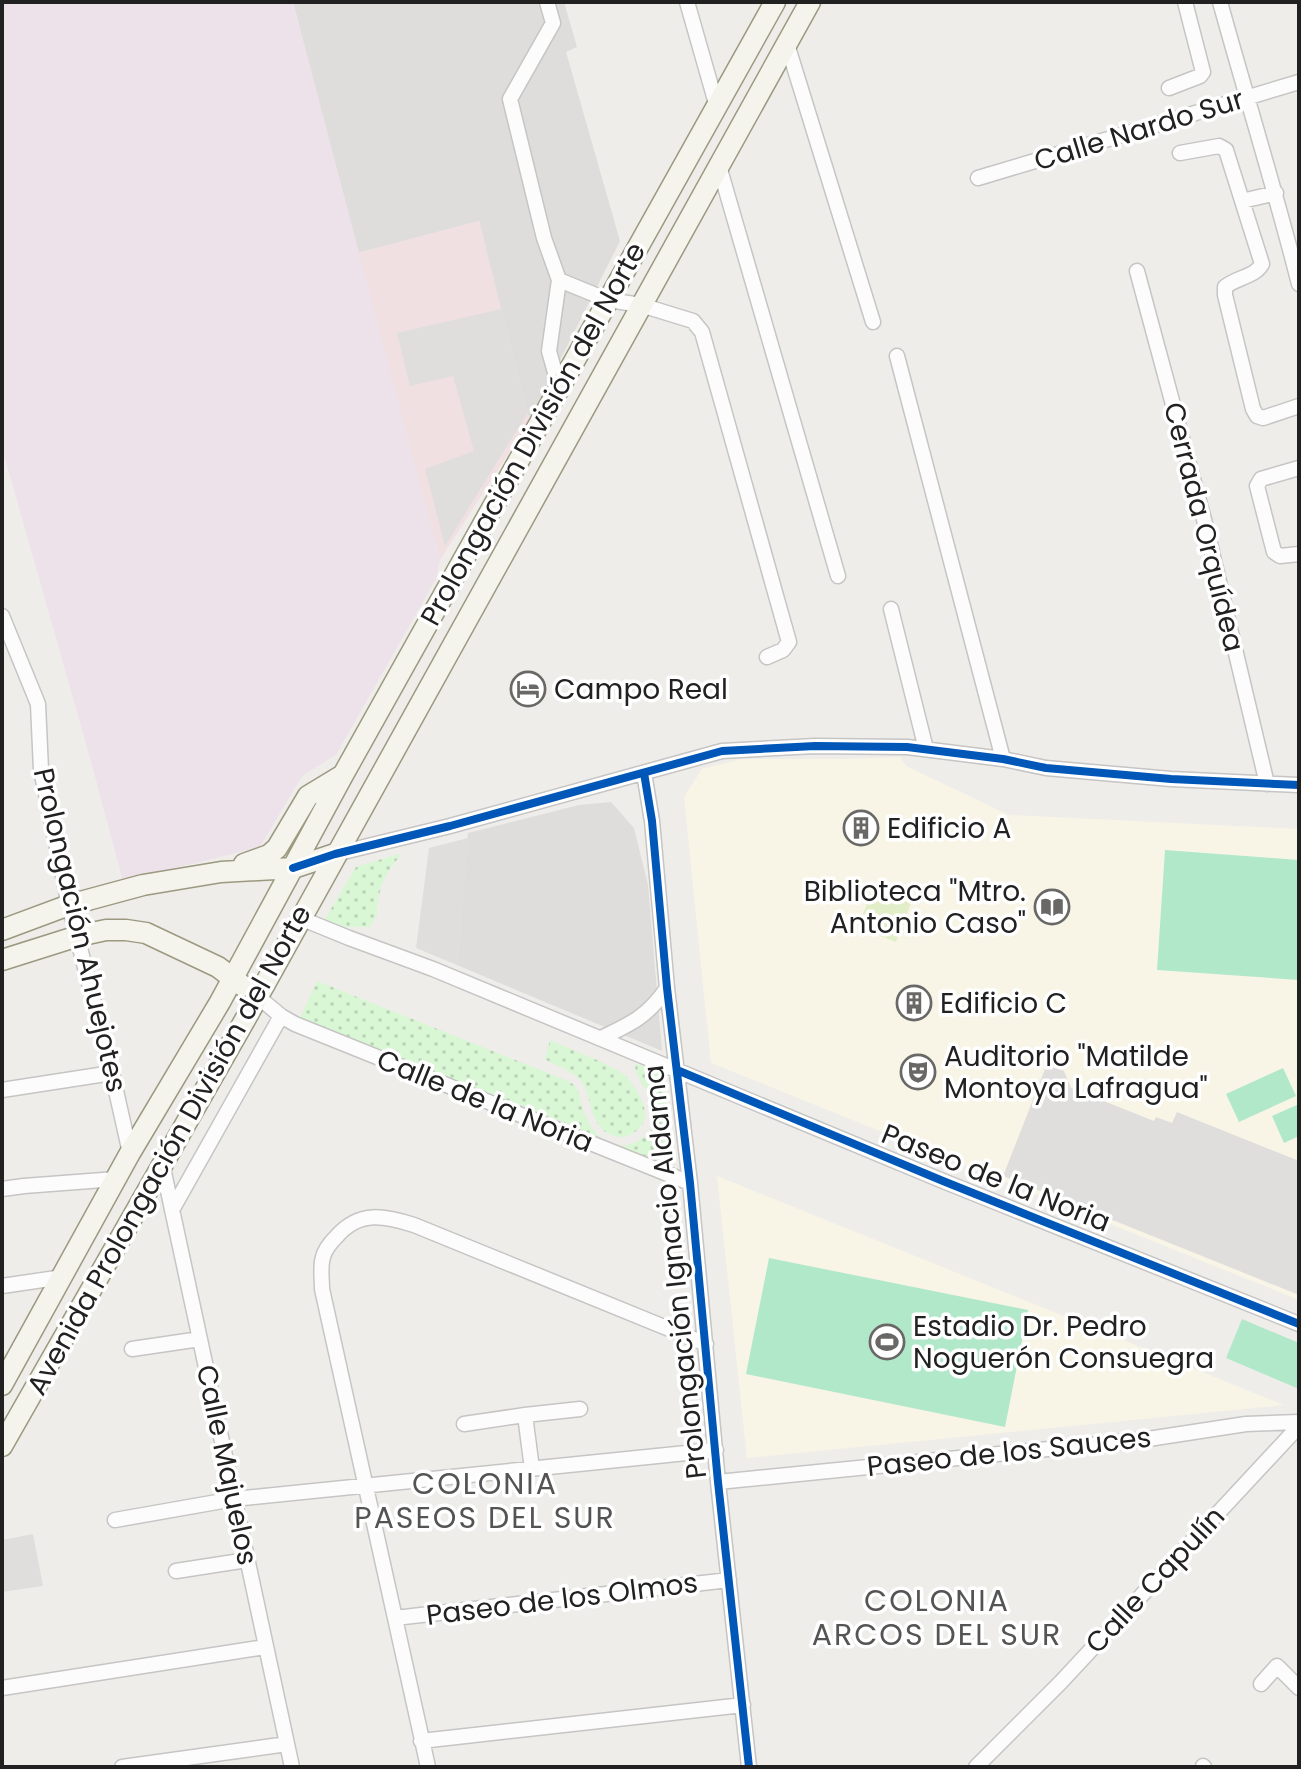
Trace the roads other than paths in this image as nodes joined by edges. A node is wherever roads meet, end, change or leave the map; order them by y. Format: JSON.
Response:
{"nodes":[{"id":1,"x":547,"y":2,"type":"edge"},
{"id":2,"x":687,"y":2,"type":"edge"},
{"id":3,"x":775,"y":2,"type":"edge"},
{"id":4,"x":810,"y":2,"type":"edge"},
{"id":5,"x":1185,"y":2,"type":"edge"},
{"id":6,"x":1220,"y":2,"type":"edge"},
{"id":7,"x":787,"y":44,"type":"junction"},
{"id":8,"x":1299,"y":82,"type":"edge"},
{"id":9,"x":1169,"y":88,"type":"dead end"},
{"id":10,"x":1246,"y":98,"type":"junction"},
{"id":11,"x":717,"y":107,"type":"junction"},
{"id":12,"x":1180,"y":153,"type":"dead end"},
{"id":13,"x":719,"y":166,"type":"junction"},
{"id":14,"x":978,"y":178,"type":"dead end"},
{"id":15,"x":1276,"y":193,"type":"junction"},
{"id":16,"x":1242,"y":201,"type":"junction"},
{"id":17,"x":1137,"y":271,"type":"dead end"},
{"id":18,"x":559,"y":280,"type":"junction"},
{"id":19,"x":1299,"y":284,"type":"edge"},
{"id":20,"x":608,"y":300,"type":"junction"},
{"id":21,"x":641,"y":305,"type":"junction"},
{"id":22,"x":873,"y":322,"type":"dead end"},
{"id":23,"x":897,"y":356,"type":"dead end"},
{"id":24,"x":559,"y":387,"type":"junction"},
{"id":25,"x":1299,"y":406,"type":"edge"},
{"id":26,"x":1299,"y":468,"type":"edge"},
{"id":27,"x":1299,"y":554,"type":"edge"},
{"id":28,"x":838,"y":576,"type":"dead end"},
{"id":29,"x":448,"y":587,"type":"junction"},
{"id":30,"x":473,"y":607,"type":"junction"},
{"id":31,"x":891,"y":609,"type":"dead end"},
{"id":32,"x":2,"y":616,"type":"edge"},
{"id":33,"x":767,"y":657,"type":"dead end"},
{"id":34,"x":926,"y":749,"type":"junction"},
{"id":35,"x":1003,"y":759,"type":"junction"},
{"id":36,"x":644,"y":773,"type":"junction"},
{"id":37,"x":343,"y":775,"type":"junction"},
{"id":38,"x":1267,"y":784,"type":"junction"},
{"id":39,"x":1299,"y":785,"type":"edge"},
{"id":40,"x":335,"y":854,"type":"junction"},
{"id":41,"x":293,"y":868,"type":"junction"},
{"id":42,"x":221,"y":872,"type":"junction"},
{"id":43,"x":69,"y":905,"type":"junction"},
{"id":44,"x":300,"y":918,"type":"junction"},
{"id":45,"x":2,"y":930,"type":"edge"},
{"id":46,"x":78,"y":936,"type":"junction"},
{"id":47,"x":2,"y":960,"type":"edge"},
{"id":48,"x":234,"y":978,"type":"junction"},
{"id":49,"x":667,"y":988,"type":"junction"},
{"id":50,"x":257,"y":996,"type":"junction"},
{"id":51,"x":281,"y":1016,"type":"junction"},
{"id":52,"x":601,"y":1038,"type":"junction"},
{"id":53,"x":677,"y":1070,"type":"junction"},
{"id":54,"x":112,"y":1073,"type":"junction"},
{"id":55,"x":2,"y":1090,"type":"edge"},
{"id":56,"x":130,"y":1153,"type":"junction"},
{"id":57,"x":162,"y":1163,"type":"junction"},
{"id":58,"x":116,"y":1179,"type":"junction"},
{"id":59,"x":690,"y":1183,"type":"junction"},
{"id":60,"x":2,"y":1189,"type":"edge"},
{"id":61,"x":172,"y":1210,"type":"junction"},
{"id":62,"x":63,"y":1277,"type":"junction"},
{"id":63,"x":2,"y":1286,"type":"edge"},
{"id":64,"x":1299,"y":1324,"type":"edge"},
{"id":65,"x":200,"y":1339,"type":"junction"},
{"id":66,"x":706,"y":1344,"type":"junction"},
{"id":67,"x":132,"y":1349,"type":"dead end"},
{"id":68,"x":2,"y":1385,"type":"edge"},
{"id":69,"x":580,"y":1409,"type":"dead end"},
{"id":70,"x":525,"y":1415,"type":"junction"},
{"id":71,"x":464,"y":1424,"type":"dead end"},
{"id":72,"x":1299,"y":1424,"type":"edge"},
{"id":73,"x":2,"y":1446,"type":"edge"},
{"id":74,"x":716,"y":1450,"type":"junction"},
{"id":75,"x":532,"y":1469,"type":"junction"},
{"id":76,"x":718,"y":1482,"type":"junction"},
{"id":77,"x":366,"y":1485,"type":"junction"},
{"id":78,"x":234,"y":1499,"type":"junction"},
{"id":79,"x":115,"y":1520,"type":"dead end"},
{"id":80,"x":247,"y":1560,"type":"junction"},
{"id":81,"x":176,"y":1571,"type":"dead end"},
{"id":82,"x":729,"y":1580,"type":"junction"},
{"id":83,"x":395,"y":1618,"type":"junction"},
{"id":84,"x":265,"y":1647,"type":"junction"},
{"id":85,"x":1261,"y":1684,"type":"dead end"},
{"id":86,"x":2,"y":1688,"type":"edge"},
{"id":87,"x":1299,"y":1688,"type":"edge"},
{"id":88,"x":743,"y":1705,"type":"junction"},
{"id":89,"x":421,"y":1741,"type":"junction"},
{"id":90,"x":287,"y":1744,"type":"junction"},
{"id":91,"x":122,"y":1767,"type":"edge"},
{"id":92,"x":292,"y":1767,"type":"edge"},
{"id":93,"x":428,"y":1767,"type":"edge"},
{"id":94,"x":749,"y":1767,"type":"edge"},
{"id":95,"x":976,"y":1767,"type":"edge"}],
"edges":[{"from":1,"to":18,"type":"street"},
{"from":2,"to":11,"type":"street"},
{"from":3,"to":11,"type":"main road","name":"Prolongación División del Norte"},
{"from":4,"to":7,"type":"main road","name":"Prolongación División del Norte"},
{"from":5,"to":9,"type":"street"},
{"from":6,"to":10,"type":"street"},
{"from":7,"to":13,"type":"main road","name":"Prolongación División del Norte"},
{"from":7,"to":22,"type":"street"},
{"from":8,"to":10,"type":"street","name":"Calle Nardo Sur"},
{"from":10,"to":14,"type":"street","name":"Calle Nardo Sur"},
{"from":10,"to":15,"type":"street"},
{"from":11,"to":20,"type":"main road","name":"Prolongación División del Norte"},
{"from":12,"to":16,"type":"street"},
{"from":13,"to":21,"type":"main road","name":"Prolongación División del Norte"},
{"from":13,"to":28,"type":"street"},
{"from":15,"to":16,"type":"street"},
{"from":15,"to":19,"type":"street"},
{"from":16,"to":25,"type":"street"},
{"from":17,"to":38,"type":"street","name":"Cerrada Orquídea"},
{"from":18,"to":20,"type":"street"},
{"from":18,"to":24,"type":"street"},
{"from":20,"to":21,"type":"street"},
{"from":20,"to":24,"type":"main road","name":"Prolongación División del Norte"},
{"from":21,"to":30,"type":"main road","name":"Prolongación División del Norte"},
{"from":21,"to":33,"type":"street"},
{"from":23,"to":35,"type":"street"},
{"from":24,"to":29,"type":"main road","name":"Prolongación División del Norte"},
{"from":26,"to":27,"type":"street"},
{"from":29,"to":30,"type":"main road"},
{"from":29,"to":37,"type":"main road","name":"Prolongación División del Norte"},
{"from":30,"to":40,"type":"main road","name":"Prolongación División del Norte"},
{"from":31,"to":34,"type":"street"},
{"from":32,"to":43,"type":"street","name":"Prolongación Ahuejotes"},
{"from":34,"to":35,"type":"street"},
{"from":34,"to":36,"type":"street"},
{"from":35,"to":38,"type":"street"},
{"from":36,"to":40,"type":"street"},
{"from":36,"to":49,"type":"street","name":"Prolongación Ignacio Aldama"},
{"from":37,"to":41,"type":"main road","name":"Prolongación División del Norte"},
{"from":37,"to":42,"type":"main road"},
{"from":38,"to":39,"type":"street"},
{"from":40,"to":41,"type":"main road"},
{"from":40,"to":44,"type":"main road","name":"Avenida Prolongación División del Norte"},
{"from":41,"to":42,"type":"main road"},
{"from":41,"to":48,"type":"main road","name":"Avenida Prolongación División del Norte"},
{"from":42,"to":43,"type":"main road"},
{"from":43,"to":45,"type":"main road"},
{"from":43,"to":46,"type":"street","name":"Prolongación Ahuejotes"},
{"from":44,"to":50,"type":"main road","name":"Avenida Prolongación División del Norte"},
{"from":44,"to":52,"type":"street"},
{"from":46,"to":47,"type":"main road"},
{"from":46,"to":48,"type":"main road"},
{"from":46,"to":54,"type":"street","name":"Prolongación Ahuejotes"},
{"from":48,"to":50,"type":"main road"},
{"from":48,"to":56,"type":"main road","name":"Avenida Prolongación División del Norte"},
{"from":49,"to":52,"type":"street"},
{"from":49,"to":53,"type":"street","name":"Prolongación Ignacio Aldama"},
{"from":50,"to":51,"type":"street","name":"Calle de la Noria"},
{"from":50,"to":57,"type":"main road","name":"Avenida Prolongación División del Norte"},
{"from":51,"to":59,"type":"street","name":"Calle de la Noria"},
{"from":51,"to":61,"type":"street"},
{"from":52,"to":53,"type":"street"},
{"from":53,"to":59,"type":"street","name":"Prolongación Ignacio Aldama"},
{"from":53,"to":64,"type":"street","name":"Paseo de la Noria"},
{"from":54,"to":55,"type":"street"},
{"from":54,"to":56,"type":"street","name":"Prolongación Ahuejotes"},
{"from":56,"to":58,"type":"main road","name":"Avenida Prolongación División del Norte"},
{"from":57,"to":61,"type":"street","name":"Calle Majuelos"},
{"from":57,"to":73,"type":"main road","name":"Avenida Prolongación División del Norte"},
{"from":58,"to":60,"type":"street"},
{"from":58,"to":62,"type":"main road","name":"Avenida Prolongación División del Norte"},
{"from":59,"to":66,"type":"street","name":"Prolongación Ignacio Aldama"},
{"from":61,"to":65,"type":"street","name":"Calle Majuelos"},
{"from":62,"to":63,"type":"street"},
{"from":62,"to":68,"type":"main road","name":"Avenida Prolongación División del Norte"},
{"from":65,"to":67,"type":"street"},
{"from":65,"to":78,"type":"street","name":"Calle Majuelos"},
{"from":66,"to":74,"type":"street","name":"Prolongación Ignacio Aldama"},
{"from":66,"to":77,"type":"street"},
{"from":69,"to":70,"type":"street"},
{"from":70,"to":71,"type":"street"},
{"from":70,"to":75,"type":"street"},
{"from":72,"to":76,"type":"street","name":"Paseo de los Sauces"},
{"from":72,"to":95,"type":"street","name":"Calle Capulín"},
{"from":74,"to":75,"type":"street"},
{"from":74,"to":76,"type":"street","name":"Prolongación Ignacio Aldama"},
{"from":75,"to":77,"type":"street"},
{"from":76,"to":82,"type":"street","name":"Prolongación Ignacio Aldama"},
{"from":77,"to":78,"type":"street"},
{"from":77,"to":83,"type":"street"},
{"from":78,"to":79,"type":"street"},
{"from":78,"to":80,"type":"street","name":"Calle Majuelos"},
{"from":80,"to":81,"type":"street"},
{"from":80,"to":84,"type":"street","name":"Calle Majuelos"},
{"from":82,"to":83,"type":"street","name":"Paseo de los Olmos"},
{"from":82,"to":88,"type":"street","name":"Prolongación Ignacio Aldama"},
{"from":83,"to":89,"type":"street"},
{"from":84,"to":86,"type":"street"},
{"from":84,"to":90,"type":"street","name":"Calle Majuelos"},
{"from":85,"to":87,"type":"street"},
{"from":88,"to":89,"type":"street"},
{"from":88,"to":94,"type":"street","name":"Prolongación Ignacio Aldama"},
{"from":89,"to":93,"type":"street"},
{"from":90,"to":91,"type":"street"},
{"from":90,"to":92,"type":"street","name":"Calle Majuelos"}]}
